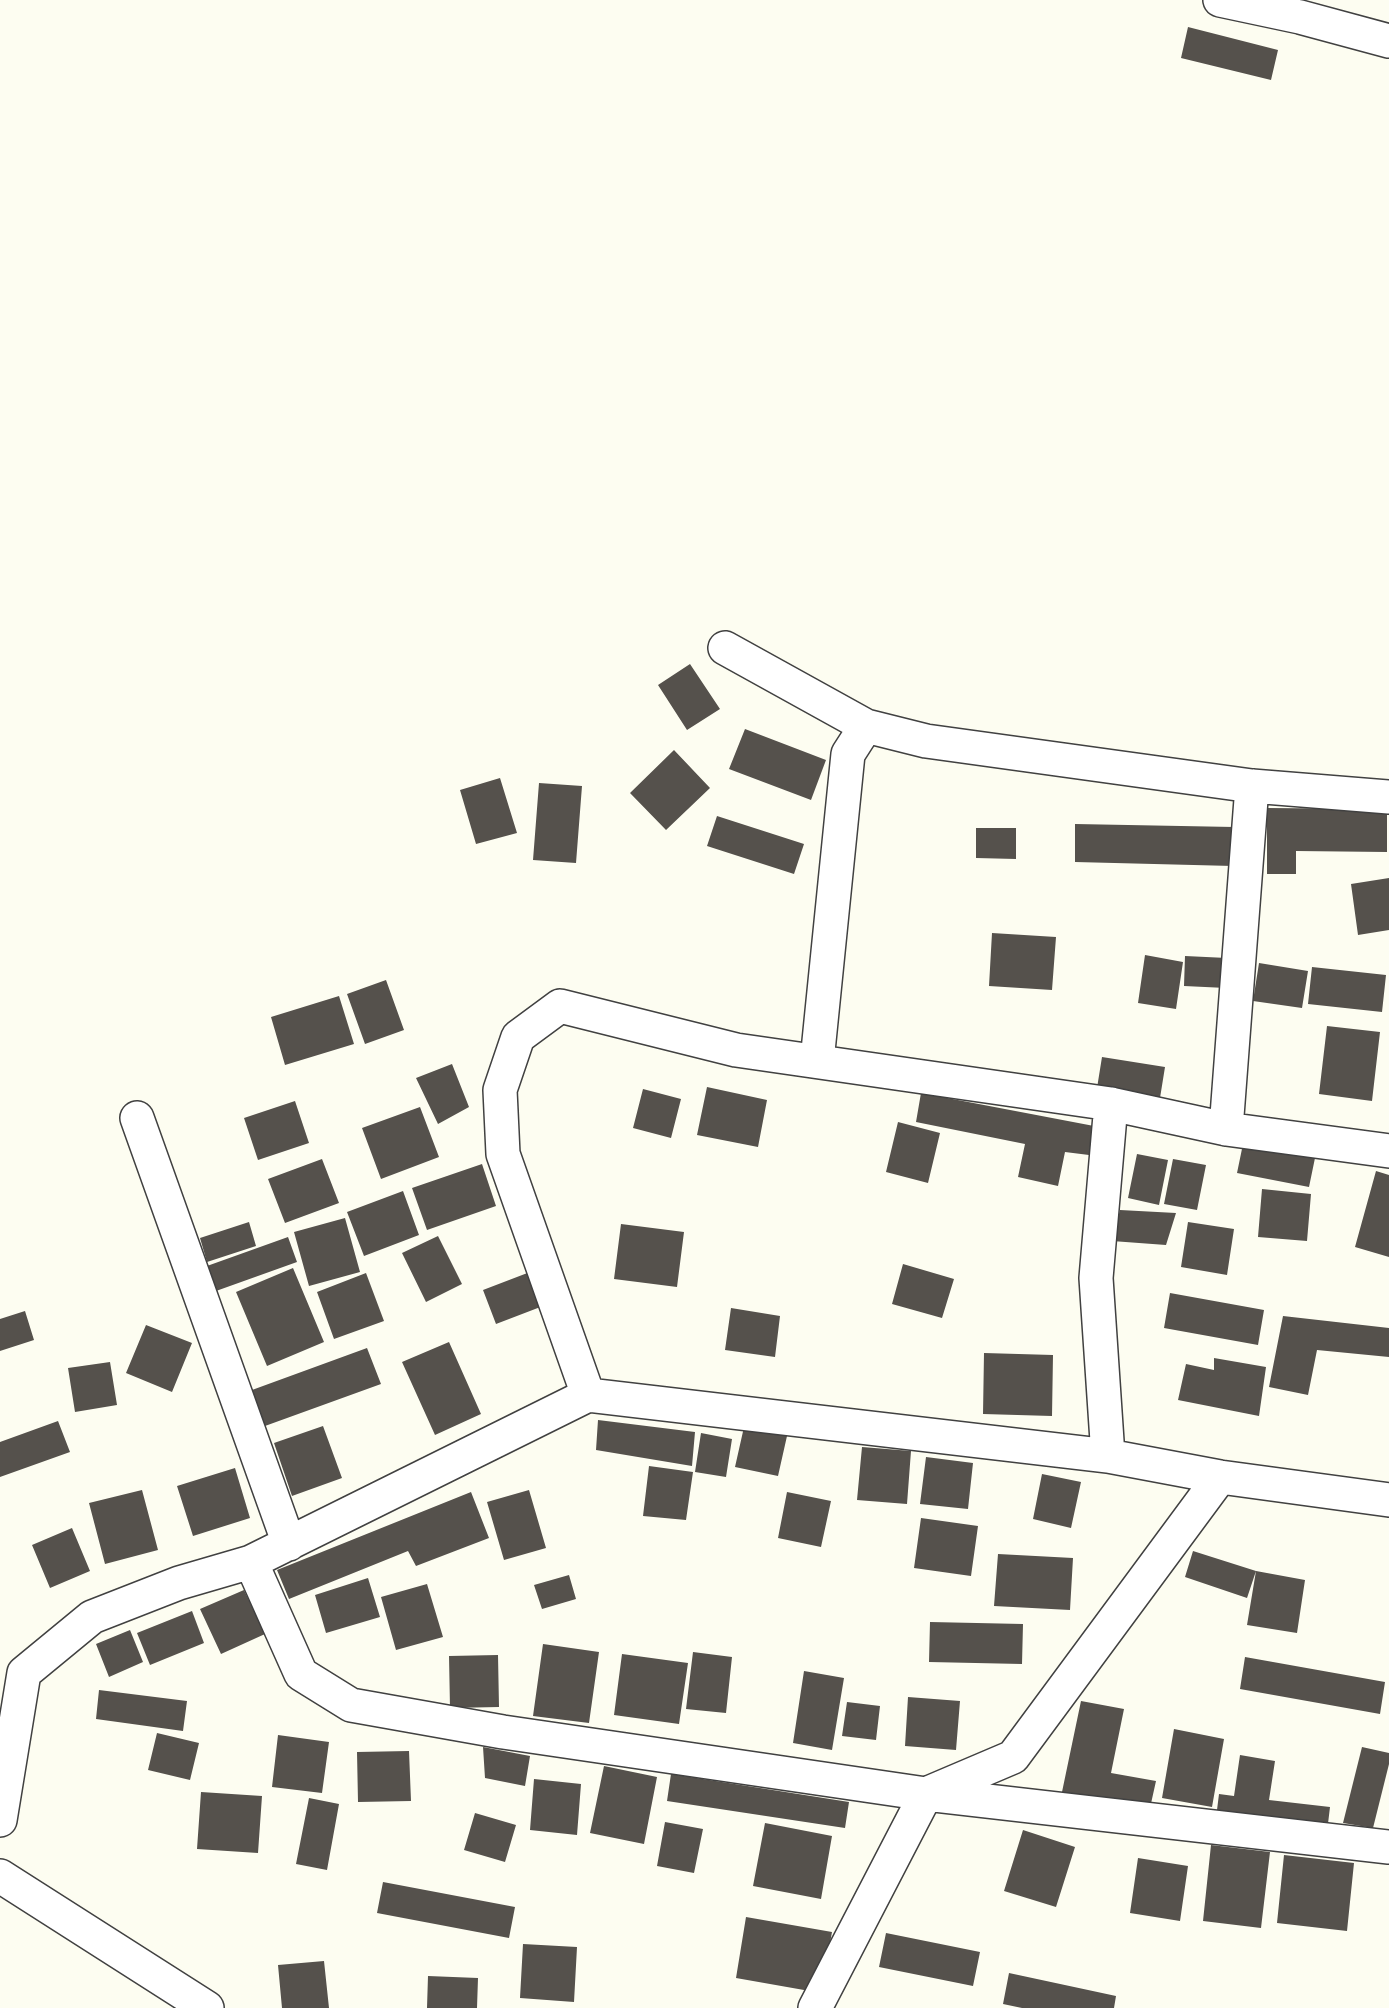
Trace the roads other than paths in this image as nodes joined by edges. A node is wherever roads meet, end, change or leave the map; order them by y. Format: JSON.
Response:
{"nodes":[{"id":1,"x":1220,"y":0,"type":"edge"},
{"id":2,"x":1389,"y":41,"type":"edge"},
{"id":3,"x":725,"y":648,"type":"dead end"},
{"id":4,"x":866,"y":726,"type":"junction"},
{"id":5,"x":1252,"y":786,"type":"junction"},
{"id":6,"x":1389,"y":797,"type":"edge"},
{"id":7,"x":817,"y":1061,"type":"junction"},
{"id":8,"x":1111,"y":1104,"type":"junction"},
{"id":9,"x":137,"y":1118,"type":"dead end"},
{"id":10,"x":1226,"y":1129,"type":"junction"},
{"id":11,"x":1389,"y":1151,"type":"edge"},
{"id":12,"x":588,"y":1395,"type":"junction"},
{"id":13,"x":1108,"y":1456,"type":"junction"},
{"id":14,"x":1220,"y":1477,"type":"junction"},
{"id":15,"x":1389,"y":1500,"type":"edge"},
{"id":16,"x":289,"y":1544,"type":"junction"},
{"id":17,"x":251,"y":1562,"type":"junction"},
{"id":18,"x":12,"y":1673,"type":"edge"},
{"id":19,"x":926,"y":1794,"type":"junction"},
{"id":20,"x":0,"y":1820,"type":"edge"},
{"id":21,"x":1389,"y":1847,"type":"edge"},
{"id":22,"x":2,"y":1872,"type":"edge"},
{"id":23,"x":207,"y":2008,"type":"edge"},
{"id":24,"x":815,"y":2008,"type":"edge"}],
"edges":[{"from":1,"to":2,"type":"street"},
{"from":3,"to":4,"type":"street"},
{"from":4,"to":5,"type":"street"},
{"from":4,"to":7,"type":"street"},
{"from":5,"to":6,"type":"street"},
{"from":5,"to":10,"type":"street"},
{"from":7,"to":8,"type":"street"},
{"from":7,"to":12,"type":"street"},
{"from":8,"to":10,"type":"street"},
{"from":8,"to":13,"type":"street"},
{"from":9,"to":16,"type":"street"},
{"from":10,"to":11,"type":"street"},
{"from":12,"to":13,"type":"street"},
{"from":12,"to":16,"type":"street"},
{"from":13,"to":14,"type":"street"},
{"from":14,"to":15,"type":"street"},
{"from":14,"to":19,"type":"street"},
{"from":16,"to":17,"type":"street"},
{"from":17,"to":18,"type":"street"},
{"from":17,"to":19,"type":"street"},
{"from":18,"to":20,"type":"street"},
{"from":19,"to":21,"type":"street"},
{"from":19,"to":24,"type":"street"},
{"from":22,"to":23,"type":"street"}]}
